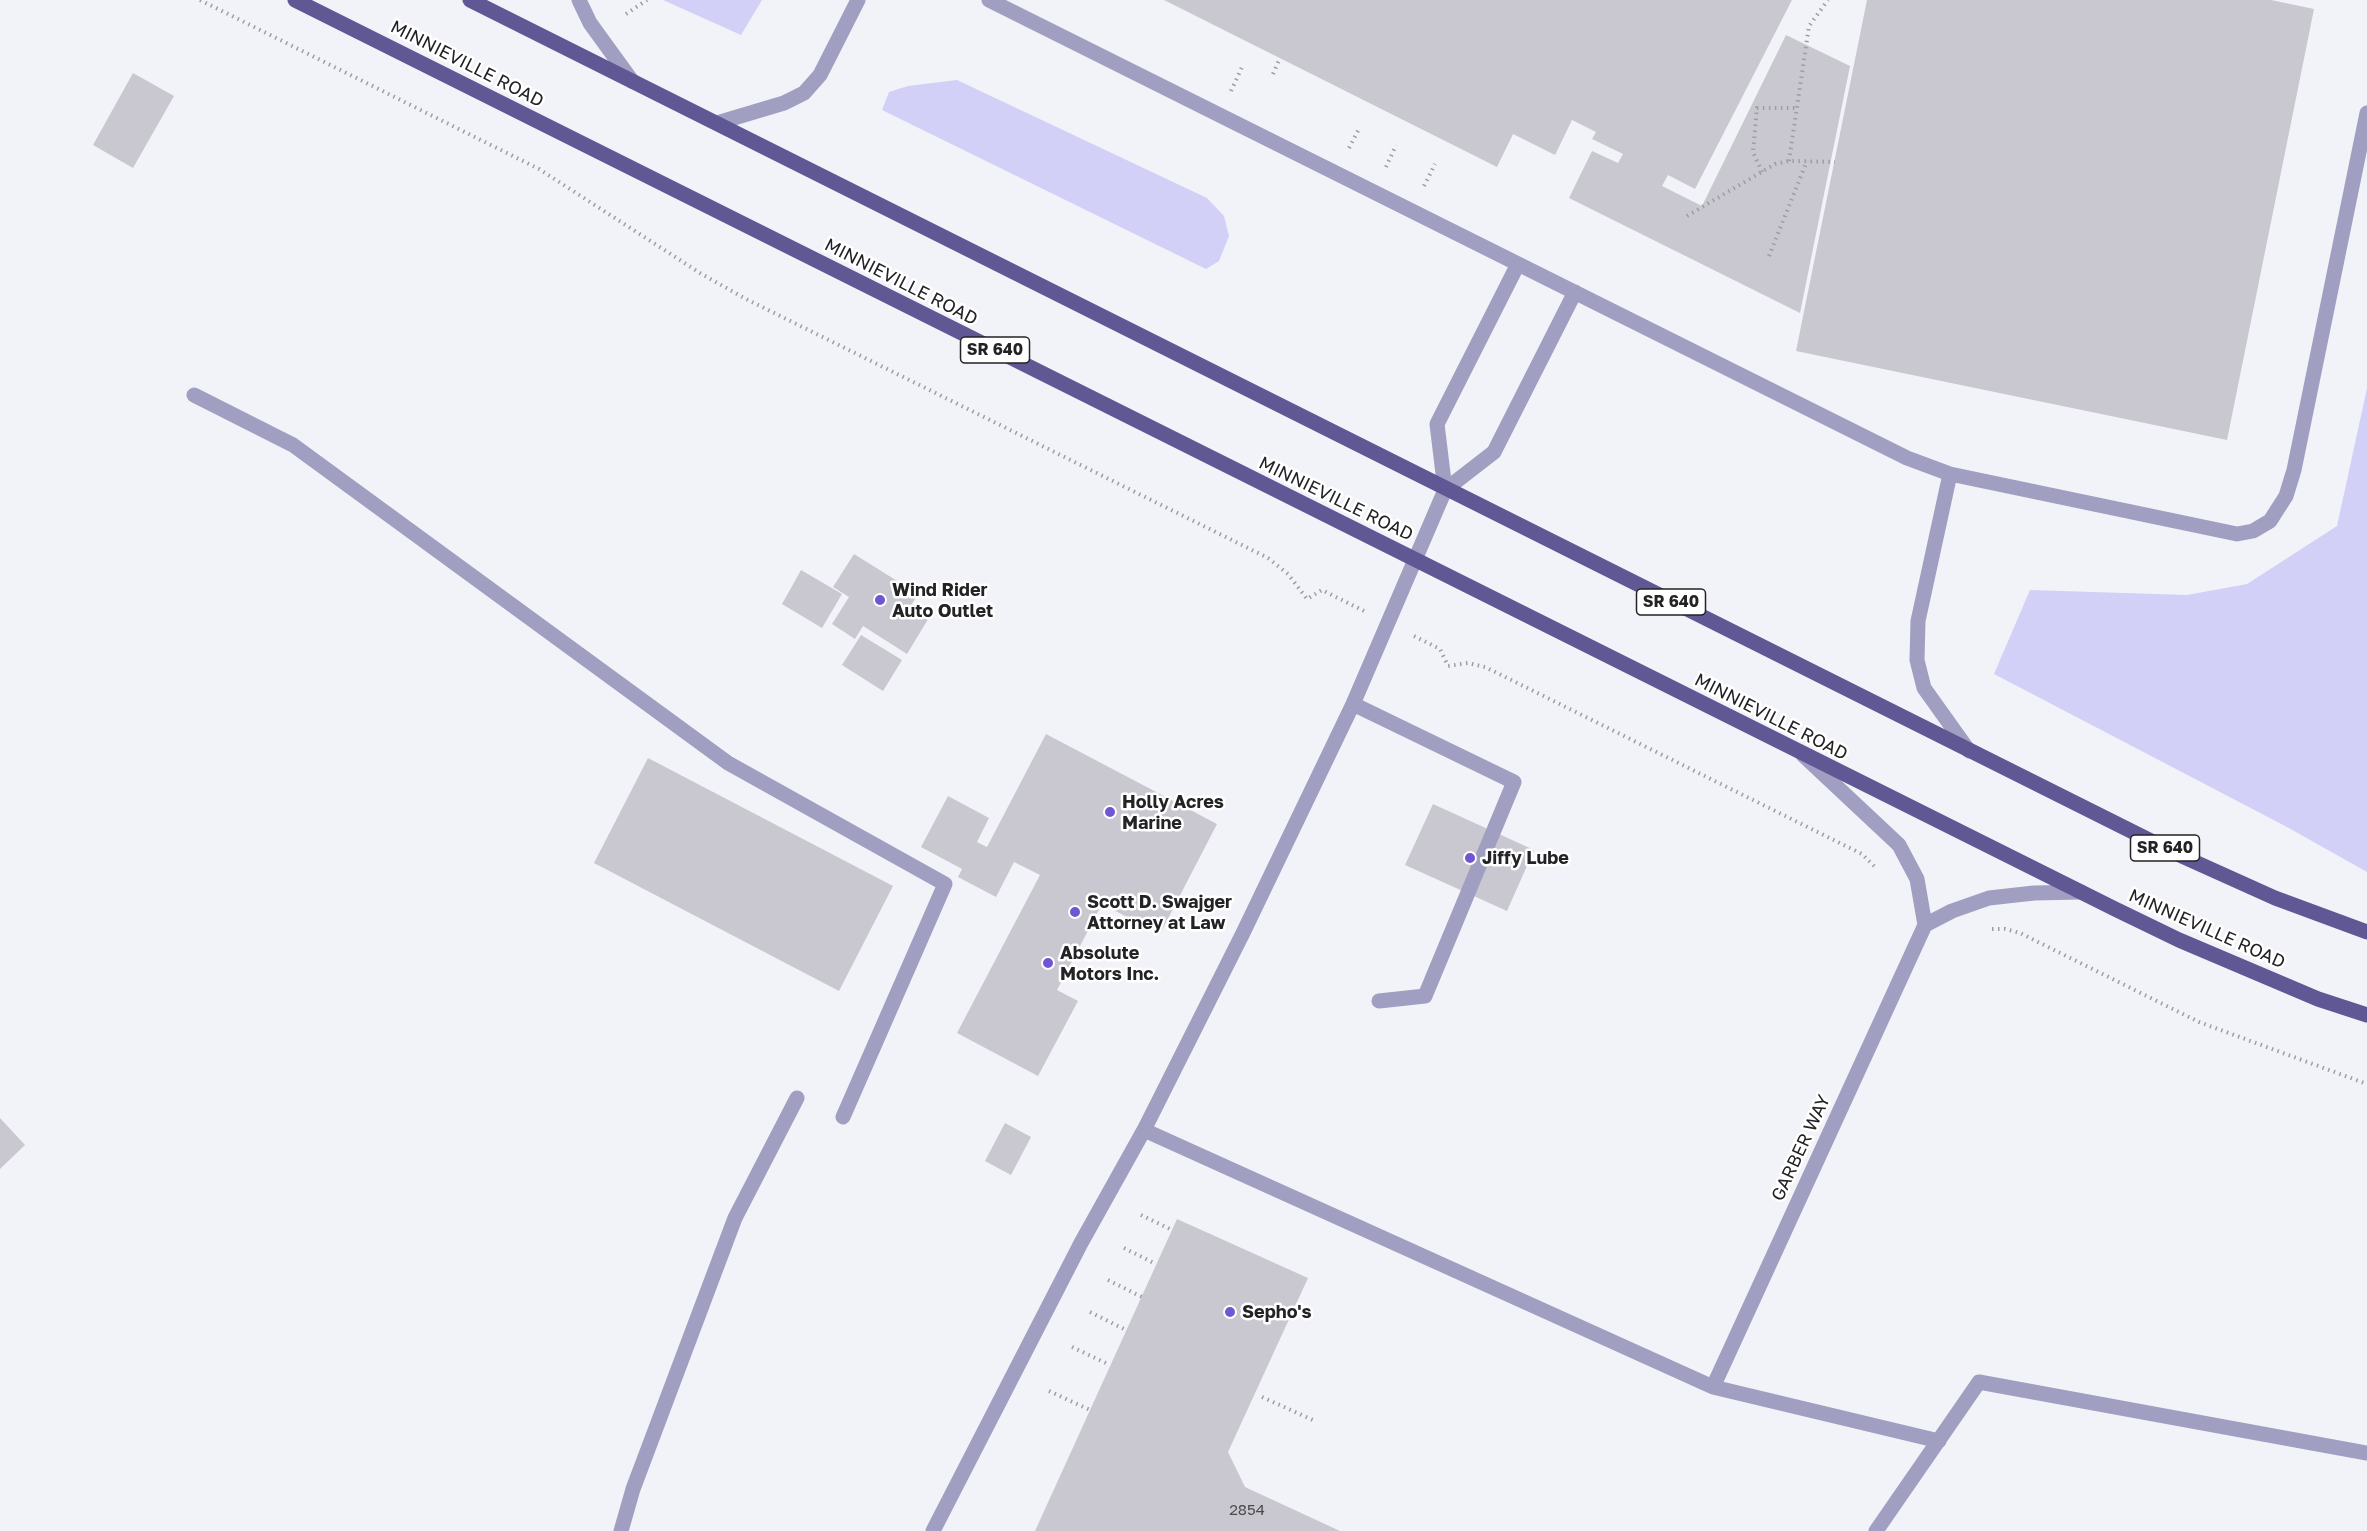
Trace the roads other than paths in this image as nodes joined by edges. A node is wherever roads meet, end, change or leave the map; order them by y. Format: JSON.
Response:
{"nodes":[{"id":1,"x":295,"y":0,"type":"edge"},
{"id":2,"x":470,"y":0,"type":"edge"},
{"id":3,"x":579,"y":0,"type":"edge"},
{"id":4,"x":858,"y":0,"type":"edge"},
{"id":5,"x":989,"y":0,"type":"edge"},
{"id":6,"x":632,"y":81,"type":"junction"},
{"id":7,"x":2367,"y":113,"type":"edge"},
{"id":8,"x":717,"y":123,"type":"junction"},
{"id":9,"x":1518,"y":264,"type":"junction"},
{"id":10,"x":1575,"y":292,"type":"junction"},
{"id":11,"x":194,"y":395,"type":"dead end"},
{"id":12,"x":1950,"y":474,"type":"junction"},
{"id":13,"x":1445,"y":490,"type":"junction"},
{"id":14,"x":1415,"y":560,"type":"junction"},
{"id":15,"x":1353,"y":704,"type":"junction"},
{"id":16,"x":1969,"y":751,"type":"junction"},
{"id":17,"x":1802,"y":754,"type":"junction"},
{"id":18,"x":2081,"y":892,"type":"junction"},
{"id":19,"x":1925,"y":925,"type":"junction"},
{"id":20,"x":2367,"y":933,"type":"edge"},
{"id":21,"x":1379,"y":1000,"type":"dead end"},
{"id":22,"x":2367,"y":1016,"type":"edge"},
{"id":23,"x":797,"y":1098,"type":"dead end"},
{"id":24,"x":843,"y":1117,"type":"dead end"},
{"id":25,"x":1144,"y":1130,"type":"junction"},
{"id":26,"x":1713,"y":1387,"type":"junction"},
{"id":27,"x":1939,"y":1441,"type":"junction"},
{"id":28,"x":2367,"y":1453,"type":"edge"},
{"id":29,"x":621,"y":1531,"type":"edge"},
{"id":30,"x":933,"y":1531,"type":"edge"},
{"id":31,"x":1876,"y":1531,"type":"edge"}],
"edges":[{"from":1,"to":14,"type":"main road","name":"MINNIEVILLE ROAD","number":"SR 640"},
{"from":2,"to":6,"type":"main road","number":"SR 640"},
{"from":3,"to":6,"type":"street"},
{"from":4,"to":8,"type":"street"},
{"from":5,"to":9,"type":"street"},
{"from":6,"to":8,"type":"main road","number":"SR 640"},
{"from":7,"to":12,"type":"street"},
{"from":8,"to":13,"type":"main road","number":"SR 640"},
{"from":9,"to":10,"type":"street"},
{"from":9,"to":13,"type":"street"},
{"from":10,"to":12,"type":"street"},
{"from":10,"to":13,"type":"street"},
{"from":11,"to":24,"type":"street"},
{"from":12,"to":16,"type":"street"},
{"from":13,"to":14,"type":"street"},
{"from":13,"to":16,"type":"main road","number":"SR 640"},
{"from":14,"to":15,"type":"street"},
{"from":14,"to":17,"type":"main road","name":"MINNIEVILLE ROAD","number":"SR 640"},
{"from":15,"to":21,"type":"street"},
{"from":15,"to":25,"type":"street"},
{"from":16,"to":20,"type":"main road","number":"SR 640"},
{"from":17,"to":18,"type":"main road","name":"MINNIEVILLE ROAD","number":"SR 640"},
{"from":17,"to":19,"type":"street"},
{"from":18,"to":19,"type":"street"},
{"from":18,"to":22,"type":"main road","name":"MINNIEVILLE ROAD","number":"SR 640"},
{"from":19,"to":26,"type":"street","name":"GARBER WAY"},
{"from":23,"to":29,"type":"street"},
{"from":25,"to":26,"type":"street"},
{"from":25,"to":30,"type":"street"},
{"from":26,"to":27,"type":"street"},
{"from":27,"to":28,"type":"street"},
{"from":27,"to":31,"type":"street"}]}
